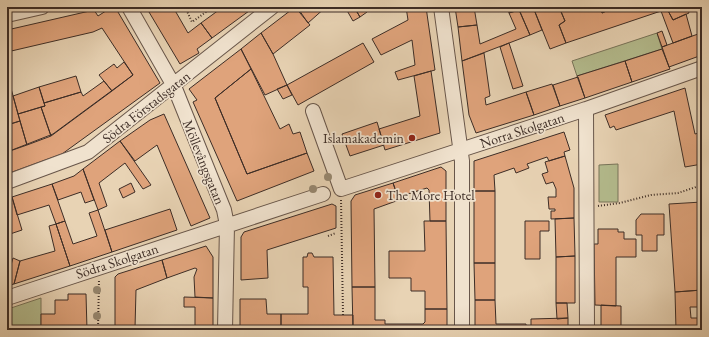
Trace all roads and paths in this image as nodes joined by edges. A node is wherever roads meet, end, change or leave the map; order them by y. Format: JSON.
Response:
{"nodes":[{"id":1,"x":42,"y":7,"type":"edge"},
{"id":2,"x":129,"y":7,"type":"edge"},
{"id":3,"x":184,"y":7,"type":"edge"},
{"id":4,"x":213,"y":7,"type":"edge"},
{"id":5,"x":271,"y":7,"type":"edge"},
{"id":6,"x":441,"y":7,"type":"edge"},
{"id":7,"x":7,"y":15,"type":"edge"},
{"id":8,"x":702,"y":68,"type":"edge"},
{"id":9,"x":174,"y":86,"type":"junction"},
{"id":10,"x":586,"y":109,"type":"junction"},
{"id":11,"x":313,"y":111,"type":"dead end"},
{"id":12,"x":461,"y":150,"type":"junction"},
{"id":13,"x":7,"y":182,"type":"edge"},
{"id":14,"x":702,"y":185,"type":"edge"},
{"id":15,"x":341,"y":189,"type":"junction"},
{"id":16,"x":323,"y":194,"type":"dead end"},
{"id":17,"x":585,"y":206,"type":"junction"},
{"id":18,"x":226,"y":225,"type":"junction"},
{"id":19,"x":336,"y":234,"type":"dead end"},
{"id":20,"x":328,"y":236,"type":"dead end"},
{"id":21,"x":100,"y":267,"type":"junction"},
{"id":22,"x":7,"y":298,"type":"edge"},
{"id":23,"x":343,"y":315,"type":"dead end"},
{"id":24,"x":98,"y":330,"type":"edge"},
{"id":25,"x":225,"y":330,"type":"edge"},
{"id":26,"x":462,"y":330,"type":"edge"},
{"id":27,"x":587,"y":330,"type":"edge"}],
"edges":[{"from":1,"to":7,"type":"street"},
{"from":2,"to":9,"type":"street","name":"Möllevångsgatan"},
{"from":3,"to":4,"type":"path"},
{"from":5,"to":9,"type":"street","name":"Södra Förstadsgatan"},
{"from":6,"to":12,"type":"street"},
{"from":8,"to":10,"type":"street","name":"Norra Skolgatan"},
{"from":9,"to":13,"type":"street","name":"Södra Förstadsgatan"},
{"from":9,"to":18,"type":"street","name":"Möllevångsgatan"},
{"from":10,"to":12,"type":"street","name":"Norra Skolgatan"},
{"from":10,"to":17,"type":"street"},
{"from":11,"to":15,"type":"street"},
{"from":12,"to":15,"type":"street","name":"Norra Skolgatan"},
{"from":12,"to":26,"type":"street"},
{"from":14,"to":17,"type":"path"},
{"from":15,"to":23,"type":"path"},
{"from":16,"to":18,"type":"street"},
{"from":17,"to":27,"type":"street"},
{"from":18,"to":21,"type":"street","name":"Södra Skolgatan"},
{"from":18,"to":25,"type":"street","name":"Möllevångsgatan"},
{"from":19,"to":20,"type":"path"},
{"from":21,"to":22,"type":"street","name":"Södra Skolgatan"},
{"from":21,"to":24,"type":"path"}]}
